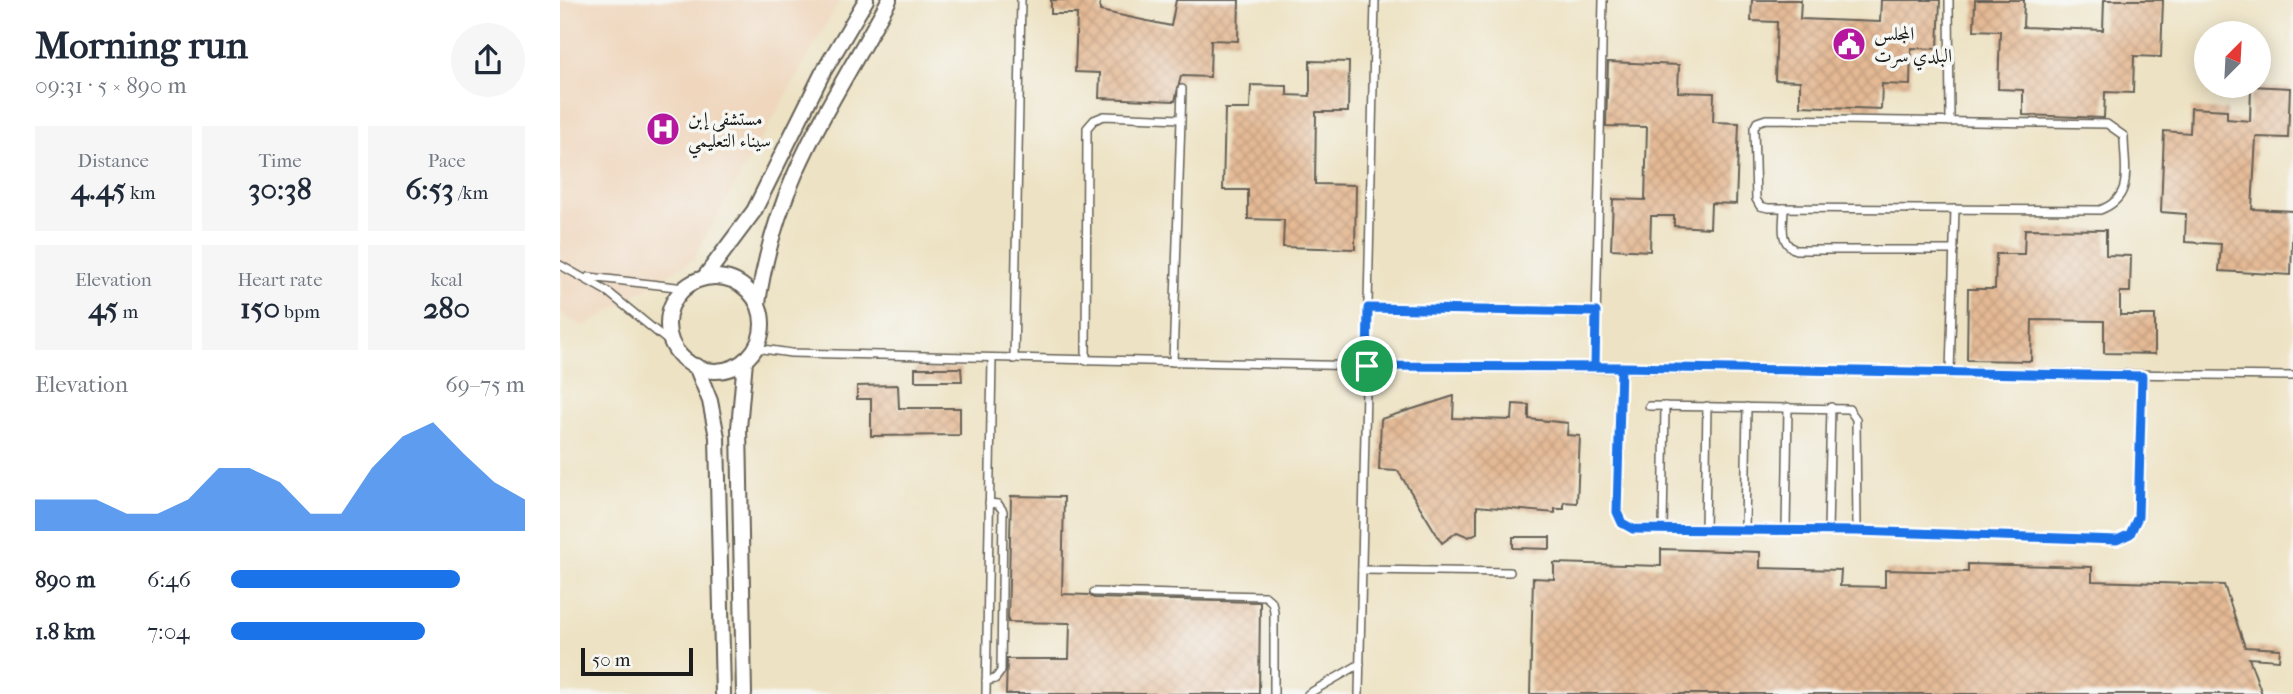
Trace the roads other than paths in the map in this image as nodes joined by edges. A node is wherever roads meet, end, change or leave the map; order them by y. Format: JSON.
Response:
{"nodes":[{"id":1,"x":866,"y":0,"type":"edge"},
{"id":2,"x":890,"y":0,"type":"edge"},
{"id":3,"x":1021,"y":0,"type":"edge"},
{"id":4,"x":1375,"y":0,"type":"edge"},
{"id":5,"x":1602,"y":0,"type":"edge"},
{"id":6,"x":1949,"y":0,"type":"edge"},
{"id":7,"x":1182,"y":89,"type":"dead end"},
{"id":8,"x":1181,"y":119,"type":"junction"},
{"id":9,"x":1950,"y":122,"type":"junction"},
{"id":10,"x":1784,"y":208,"type":"junction"},
{"id":11,"x":1955,"y":209,"type":"junction"},
{"id":12,"x":1954,"y":250,"type":"junction"},
{"id":13,"x":560,"y":265,"type":"edge"},
{"id":14,"x":585,"y":277,"type":"junction"},
{"id":15,"x":704,"y":278,"type":"junction"},
{"id":16,"x":685,"y":288,"type":"junction"},
{"id":17,"x":758,"y":303,"type":"junction"},
{"id":18,"x":1368,"y":308,"type":"junction"},
{"id":19,"x":1596,"y":312,"type":"junction"},
{"id":20,"x":673,"y":345,"type":"junction"},
{"id":21,"x":756,"y":348,"type":"junction"},
{"id":22,"x":992,"y":359,"type":"junction"},
{"id":23,"x":1014,"y":359,"type":"junction"},
{"id":24,"x":746,"y":360,"type":"junction"},
{"id":25,"x":1086,"y":361,"type":"junction"},
{"id":26,"x":1173,"y":362,"type":"junction"},
{"id":27,"x":696,"y":366,"type":"junction"},
{"id":28,"x":1367,"y":366,"type":"junction"},
{"id":29,"x":1595,"y":367,"type":"junction"},
{"id":30,"x":1621,"y":367,"type":"junction"},
{"id":31,"x":1950,"y":372,"type":"junction"},
{"id":32,"x":2142,"y":376,"type":"junction"},
{"id":33,"x":2293,"y":376,"type":"edge"},
{"id":34,"x":1649,"y":406,"type":"dead end"},
{"id":35,"x":1665,"y":406,"type":"junction"},
{"id":36,"x":1707,"y":406,"type":"junction"},
{"id":37,"x":1747,"y":407,"type":"junction"},
{"id":38,"x":1788,"y":407,"type":"junction"},
{"id":39,"x":1831,"y":407,"type":"junction"},
{"id":40,"x":989,"y":503,"type":"junction"},
{"id":41,"x":1663,"y":529,"type":"junction"},
{"id":42,"x":1705,"y":530,"type":"junction"},
{"id":43,"x":1745,"y":530,"type":"junction"},
{"id":44,"x":1786,"y":530,"type":"junction"},
{"id":45,"x":1828,"y":530,"type":"junction"},
{"id":46,"x":1857,"y":531,"type":"junction"},
{"id":47,"x":1362,"y":570,"type":"junction"},
{"id":48,"x":1510,"y":572,"type":"dead end"},
{"id":49,"x":1094,"y":592,"type":"dead end"},
{"id":50,"x":1360,"y":664,"type":"junction"},
{"id":51,"x":986,"y":681,"type":"junction"},
{"id":52,"x":723,"y":694,"type":"edge"},
{"id":53,"x":744,"y":694,"type":"edge"},
{"id":54,"x":986,"y":694,"type":"edge"},
{"id":55,"x":1274,"y":694,"type":"edge"},
{"id":56,"x":1308,"y":694,"type":"edge"},
{"id":57,"x":1359,"y":694,"type":"edge"}],
"edges":[{"from":1,"to":15,"type":"street"},
{"from":2,"to":17,"type":"street"},
{"from":3,"to":23,"type":"lane"},
{"from":4,"to":18,"type":"lane"},
{"from":5,"to":19,"type":"lane"},
{"from":6,"to":9,"type":"lane"},
{"from":7,"to":8,"type":"lane"},
{"from":8,"to":25,"type":"lane"},
{"from":8,"to":26,"type":"lane"},
{"from":9,"to":10,"type":"lane"},
{"from":9,"to":11,"type":"lane"},
{"from":10,"to":11,"type":"lane"},
{"from":10,"to":12,"type":"lane"},
{"from":11,"to":12,"type":"lane"},
{"from":12,"to":31,"type":"lane"},
{"from":13,"to":14,"type":"lane"},
{"from":14,"to":16,"type":"lane"},
{"from":14,"to":20,"type":"lane"},
{"from":15,"to":16,"type":"street"},
{"from":15,"to":17,"type":"street"},
{"from":16,"to":20,"type":"street"},
{"from":17,"to":21,"type":"street"},
{"from":18,"to":19,"type":"lane"},
{"from":18,"to":28,"type":"lane"},
{"from":19,"to":29,"type":"lane"},
{"from":20,"to":27,"type":"street"},
{"from":21,"to":22,"type":"lane"},
{"from":21,"to":24,"type":"street"},
{"from":22,"to":23,"type":"lane"},
{"from":22,"to":40,"type":"lane"},
{"from":23,"to":25,"type":"lane"},
{"from":24,"to":27,"type":"street"},
{"from":24,"to":53,"type":"street"},
{"from":25,"to":26,"type":"lane"},
{"from":26,"to":28,"type":"lane"},
{"from":27,"to":52,"type":"street"},
{"from":28,"to":29,"type":"lane"},
{"from":28,"to":47,"type":"lane"},
{"from":29,"to":30,"type":"lane"},
{"from":30,"to":31,"type":"lane"},
{"from":30,"to":41,"type":"lane"},
{"from":31,"to":32,"type":"lane"},
{"from":32,"to":33,"type":"lane"},
{"from":32,"to":46,"type":"lane"},
{"from":34,"to":35,"type":"lane"},
{"from":35,"to":36,"type":"lane"},
{"from":35,"to":41,"type":"lane"},
{"from":36,"to":37,"type":"lane"},
{"from":36,"to":42,"type":"lane"},
{"from":37,"to":38,"type":"lane"},
{"from":37,"to":43,"type":"lane"},
{"from":38,"to":39,"type":"lane"},
{"from":38,"to":44,"type":"lane"},
{"from":39,"to":45,"type":"lane"},
{"from":39,"to":46,"type":"lane"},
{"from":40,"to":51,"type":"lane"},
{"from":40,"to":51,"type":"lane"},
{"from":41,"to":42,"type":"lane"},
{"from":42,"to":43,"type":"lane"},
{"from":43,"to":44,"type":"lane"},
{"from":44,"to":45,"type":"lane"},
{"from":45,"to":46,"type":"lane"},
{"from":47,"to":48,"type":"lane"},
{"from":47,"to":50,"type":"lane"},
{"from":49,"to":55,"type":"lane"},
{"from":50,"to":56,"type":"lane"},
{"from":50,"to":57,"type":"lane"},
{"from":51,"to":54,"type":"lane"}]}
